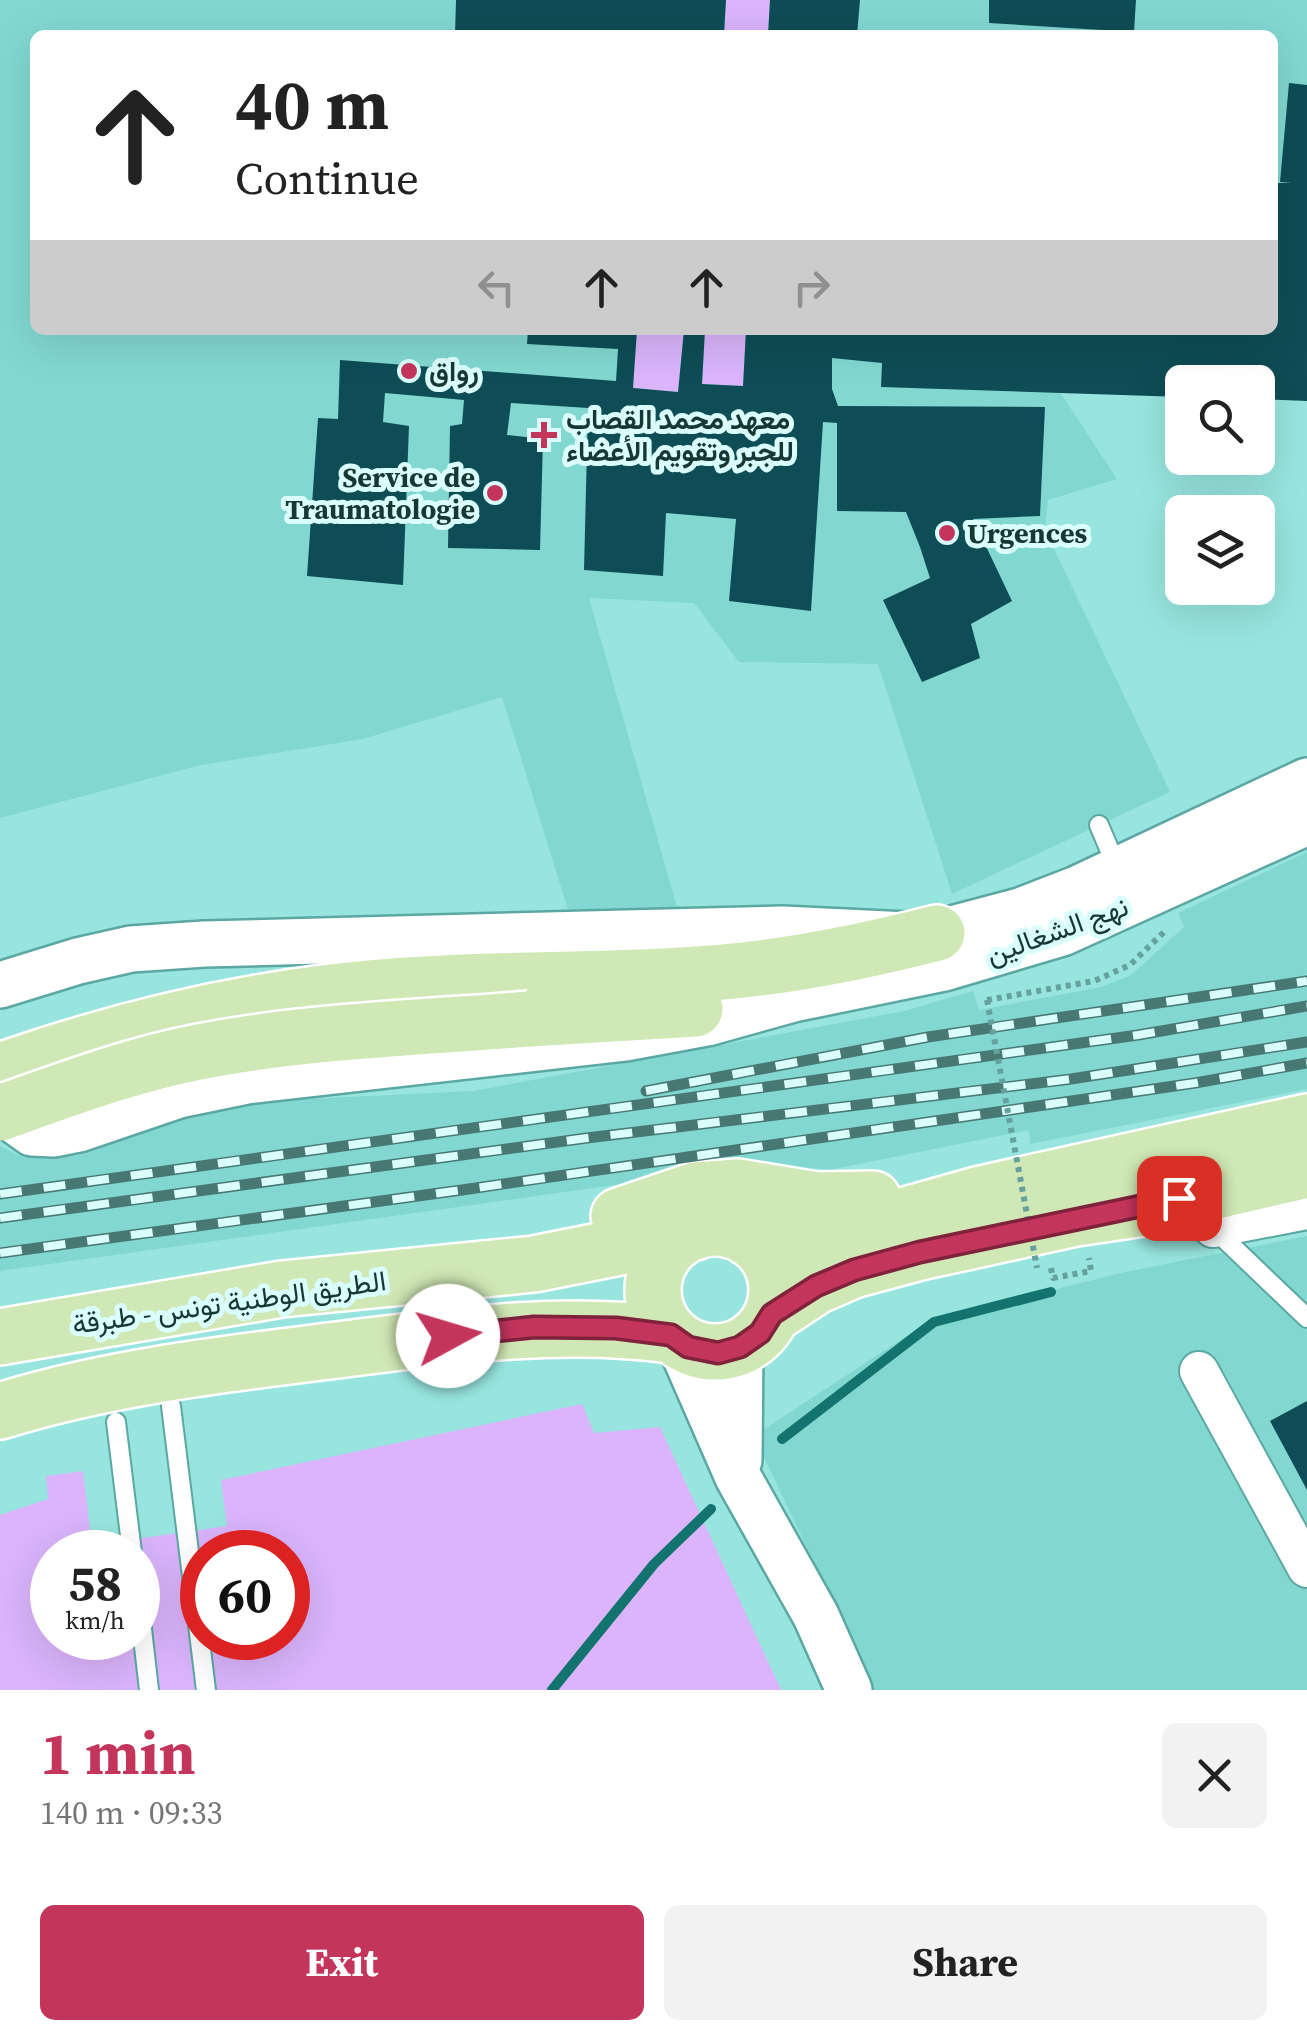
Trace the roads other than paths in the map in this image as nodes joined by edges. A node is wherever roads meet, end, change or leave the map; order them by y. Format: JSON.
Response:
{"nodes":[{"id":1,"x":1307,"y":781,"type":"edge"},
{"id":2,"x":1307,"y":822,"type":"edge"},
{"id":3,"x":1099,"y":825,"type":"dead end"},
{"id":4,"x":1118,"y":871,"type":"junction"},
{"id":5,"x":937,"y":934,"type":"junction"},
{"id":6,"x":0,"y":985,"type":"edge"},
{"id":7,"x":793,"y":999,"type":"junction"},
{"id":8,"x":528,"y":1000,"type":"junction"},
{"id":9,"x":0,"y":1071,"type":"edge"},
{"id":10,"x":0,"y":1112,"type":"edge"},
{"id":11,"x":1307,"y":1122,"type":"edge"},
{"id":12,"x":1307,"y":1170,"type":"edge"},
{"id":13,"x":980,"y":1194,"type":"junction"},
{"id":14,"x":1307,"y":1210,"type":"edge"},
{"id":15,"x":1196,"y":1213,"type":"junction"},
{"id":16,"x":695,"y":1232,"type":"junction"},
{"id":17,"x":748,"y":1238,"type":"junction"},
{"id":18,"x":435,"y":1272,"type":"junction"},
{"id":19,"x":1307,"y":1318,"type":"edge"},
{"id":20,"x":756,"y":1331,"type":"junction"},
{"id":21,"x":0,"y":1336,"type":"edge"},
{"id":22,"x":675,"y":1338,"type":"junction"},
{"id":23,"x":232,"y":1363,"type":"junction"},
{"id":24,"x":1199,"y":1372,"type":"dead end"},
{"id":25,"x":15,"y":1403,"type":"edge"},
{"id":26,"x":171,"y":1406,"type":"junction"},
{"id":27,"x":116,"y":1422,"type":"junction"},
{"id":28,"x":0,"y":1446,"type":"edge"},
{"id":29,"x":738,"y":1477,"type":"junction"},
{"id":30,"x":129,"y":1530,"type":"edge"},
{"id":31,"x":1307,"y":1568,"type":"edge"},
{"id":32,"x":146,"y":1660,"type":"edge"},
{"id":33,"x":149,"y":1690,"type":"edge"},
{"id":34,"x":206,"y":1690,"type":"edge"},
{"id":35,"x":850,"y":1690,"type":"edge"}],
"edges":[{"from":1,"to":4,"type":"street"},
{"from":2,"to":7,"type":"street","name":"نهج الشغالين"},
{"from":3,"to":4,"type":"lane"},
{"from":4,"to":5,"type":"street"},
{"from":5,"to":6,"type":"street"},
{"from":5,"to":8,"type":"main road"},
{"from":7,"to":8,"type":"main road"},
{"from":7,"to":10,"type":"street","name":"نهج الشغالين"},
{"from":8,"to":9,"type":"main road"},
{"from":8,"to":10,"type":"main road","bridge":true},
{"from":11,"to":13,"type":"main road"},
{"from":12,"to":15,"type":"main road"},
{"from":13,"to":17,"type":"main road"},
{"from":13,"to":18,"type":"main road"},
{"from":14,"to":15,"type":"street"},
{"from":15,"to":19,"type":"lane"},
{"from":15,"to":20,"type":"main road"},
{"from":16,"to":17,"type":"main road"},
{"from":16,"to":18,"type":"main road","name":"الطريق الوطنية تونس - طبرقة"},
{"from":16,"to":22,"type":"main road"},
{"from":17,"to":20,"type":"main road"},
{"from":18,"to":21,"type":"main road","name":"الطريق الوطنية تونس - طبرقة"},
{"from":20,"to":22,"type":"main road"},
{"from":20,"to":29,"type":"street"},
{"from":22,"to":23,"type":"main road"},
{"from":22,"to":29,"type":"street"},
{"from":23,"to":25,"type":"main road"},
{"from":23,"to":26,"type":"main road"},
{"from":24,"to":31,"type":"street"},
{"from":26,"to":27,"type":"main road"},
{"from":26,"to":34,"type":"lane"},
{"from":27,"to":28,"type":"main road"},
{"from":27,"to":30,"type":"lane"},
{"from":29,"to":35,"type":"street"},
{"from":32,"to":33,"type":"lane"}]}
